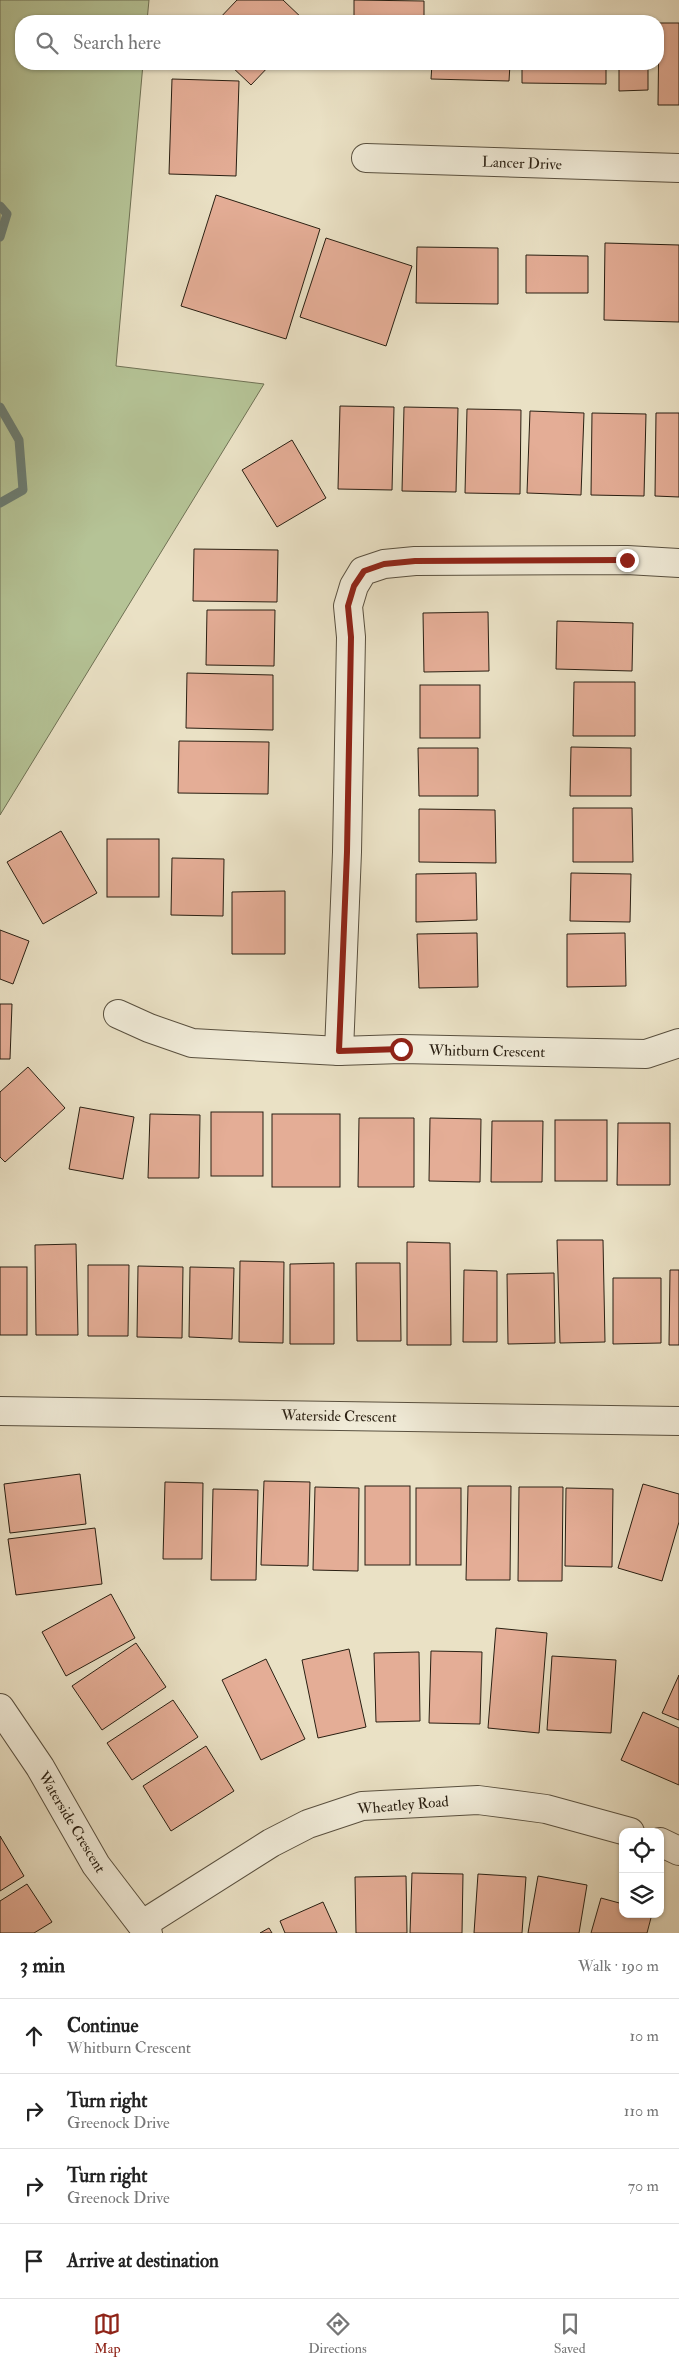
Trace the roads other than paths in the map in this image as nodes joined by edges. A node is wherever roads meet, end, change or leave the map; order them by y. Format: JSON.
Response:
{"nodes":[{"id":1,"x":366,"y":158,"type":"dead end"},
{"id":2,"x":679,"y":168,"type":"edge"},
{"id":3,"x":679,"y":563,"type":"edge"},
{"id":4,"x":118,"y":1014,"type":"dead end"},
{"id":5,"x":679,"y":1043,"type":"edge"},
{"id":6,"x":339,"y":1051,"type":"junction"},
{"id":7,"x":0,"y":1411,"type":"edge"},
{"id":8,"x":679,"y":1421,"type":"edge"},
{"id":9,"x":0,"y":1708,"type":"edge"},
{"id":10,"x":619,"y":1829,"type":"edge"},
{"id":11,"x":664,"y":1844,"type":"edge"},
{"id":12,"x":679,"y":1850,"type":"edge"},
{"id":13,"x":146,"y":1929,"type":"edge"}],
"edges":[{"from":1,"to":2,"type":"street","name":"Lancer Drive"},
{"from":3,"to":6,"type":"street"},
{"from":4,"to":6,"type":"street","name":"Whitburn Crescent"},
{"from":5,"to":6,"type":"street","name":"Whitburn Crescent"},
{"from":7,"to":8,"type":"street","name":"Waterside Crescent"},
{"from":9,"to":13,"type":"street","name":"Waterside Crescent"},
{"from":10,"to":13,"type":"street","name":"Wheatley Road"},
{"from":11,"to":12,"type":"street"}]}
